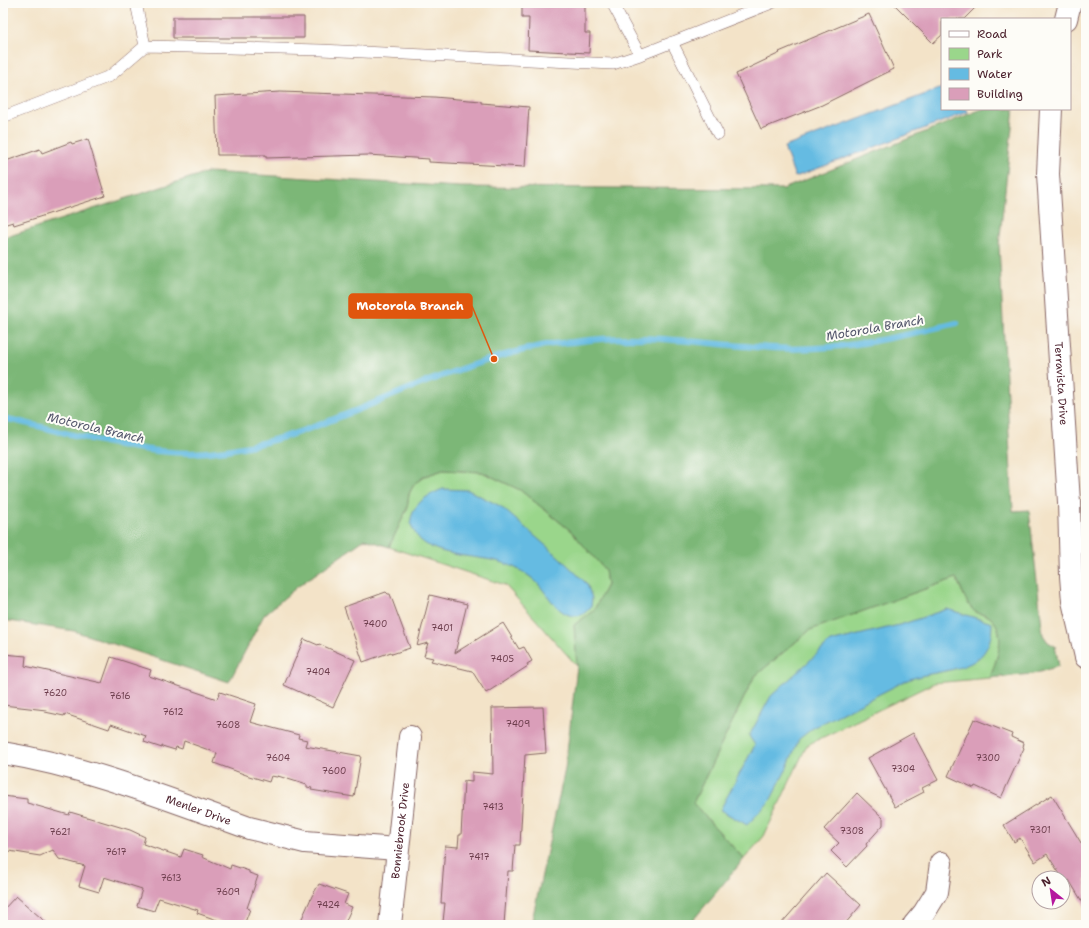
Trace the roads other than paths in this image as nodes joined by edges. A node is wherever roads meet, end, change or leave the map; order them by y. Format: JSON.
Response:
{"nodes":[{"id":1,"x":136,"y":3,"type":"edge"},
{"id":2,"x":612,"y":3,"type":"edge"},
{"id":3,"x":772,"y":3,"type":"edge"},
{"id":4,"x":1070,"y":3,"type":"edge"},
{"id":5,"x":1066,"y":18,"type":"edge"},
{"id":6,"x":672,"y":42,"type":"junction"},
{"id":7,"x":145,"y":46,"type":"junction"},
{"id":8,"x":640,"y":55,"type":"junction"},
{"id":9,"x":1051,"y":110,"type":"edge"},
{"id":10,"x":3,"y":117,"type":"edge"},
{"id":11,"x":718,"y":134,"type":"dead end"},
{"id":12,"x":1086,"y":657,"type":"edge"},
{"id":13,"x":410,"y":737,"type":"dead end"},
{"id":14,"x":3,"y":753,"type":"edge"},
{"id":15,"x":397,"y":849,"type":"junction"},
{"id":16,"x":941,"y":862,"type":"dead end"},
{"id":17,"x":390,"y":925,"type":"edge"},
{"id":18,"x":914,"y":925,"type":"edge"}],
"edges":[{"from":1,"to":7,"type":"lane"},
{"from":2,"to":8,"type":"lane"},
{"from":3,"to":6,"type":"lane"},
{"from":4,"to":5,"type":"street"},
{"from":6,"to":8,"type":"lane"},
{"from":6,"to":11,"type":"lane"},
{"from":7,"to":8,"type":"lane"},
{"from":7,"to":10,"type":"lane"},
{"from":9,"to":12,"type":"street","name":"Terravista Drive"},
{"from":13,"to":15,"type":"street","name":"Bonniebrook Drive"},
{"from":14,"to":15,"type":"street","name":"Menler Drive"},
{"from":15,"to":17,"type":"street","name":"Bonniebrook Drive"},
{"from":16,"to":18,"type":"street"}]}
